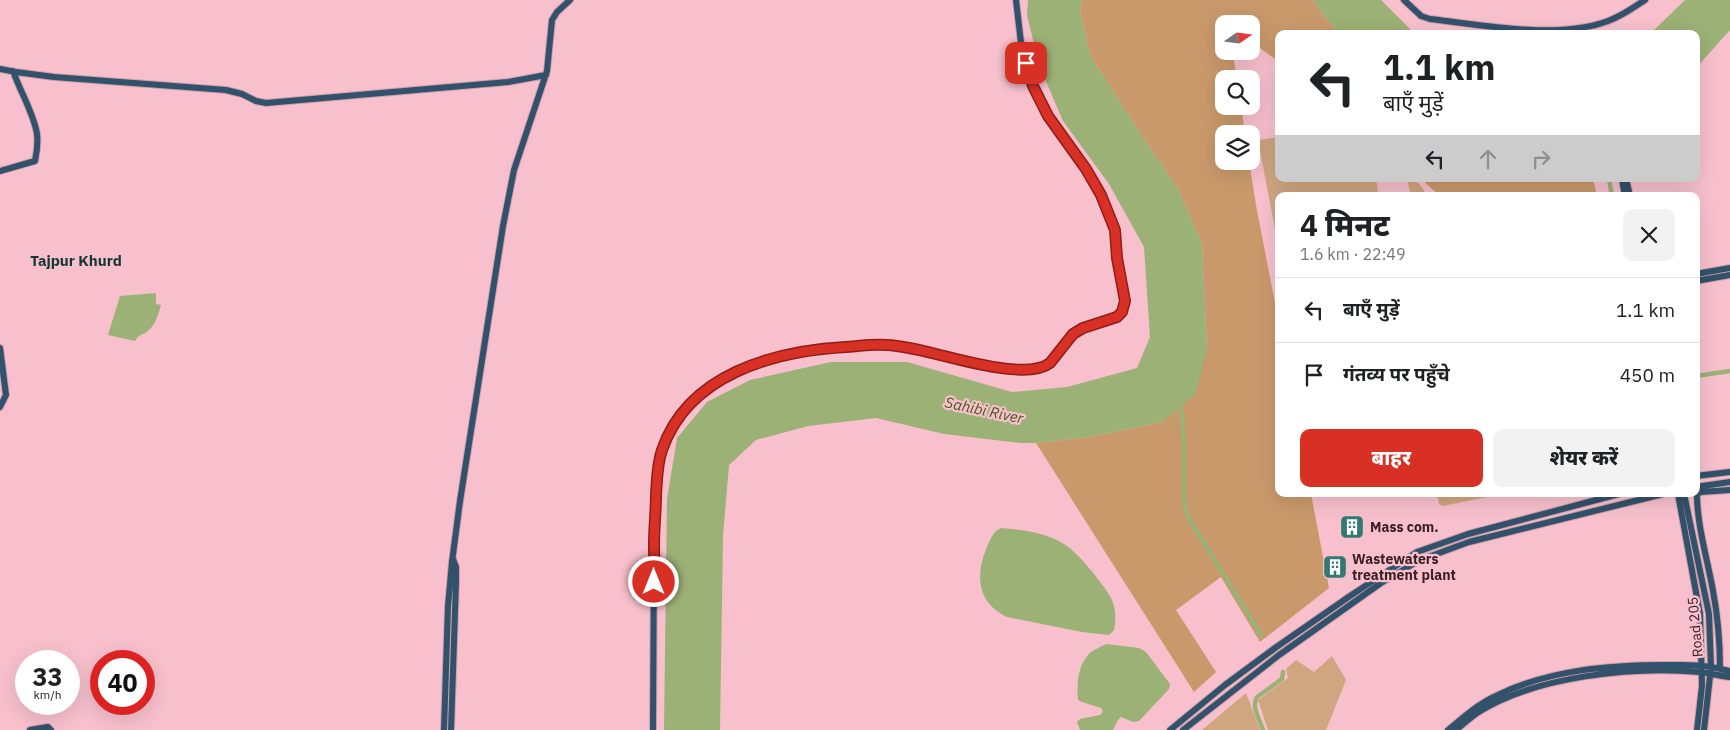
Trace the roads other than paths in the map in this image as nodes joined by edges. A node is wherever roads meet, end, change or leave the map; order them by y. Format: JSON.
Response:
{"nodes":[{"id":1,"x":570,"y":0,"type":"edge"},
{"id":2,"x":1016,"y":0,"type":"edge"},
{"id":3,"x":1404,"y":0,"type":"edge"},
{"id":4,"x":1645,"y":0,"type":"edge"},
{"id":5,"x":1541,"y":30,"type":"edge"},
{"id":6,"x":1558,"y":30,"type":"edge"},
{"id":7,"x":0,"y":68,"type":"edge"},
{"id":8,"x":13,"y":72,"type":"junction"},
{"id":9,"x":546,"y":75,"type":"junction"},
{"id":10,"x":0,"y":171,"type":"edge"},
{"id":11,"x":1730,"y":268,"type":"edge"},
{"id":12,"x":1700,"y":273,"type":"edge"},
{"id":13,"x":1730,"y":275,"type":"edge"},
{"id":14,"x":1700,"y":280,"type":"edge"},
{"id":15,"x":0,"y":348,"type":"edge"},
{"id":16,"x":0,"y":407,"type":"edge"},
{"id":17,"x":1730,"y":472,"type":"edge"},
{"id":18,"x":1700,"y":476,"type":"edge"},
{"id":19,"x":1730,"y":482,"type":"edge"},
{"id":20,"x":1700,"y":486,"type":"edge"},
{"id":21,"x":1730,"y":490,"type":"edge"},
{"id":22,"x":1700,"y":492,"type":"edge"},
{"id":23,"x":1608,"y":497,"type":"edge"},
{"id":24,"x":1651,"y":497,"type":"edge"},
{"id":25,"x":1679,"y":497,"type":"edge"},
{"id":26,"x":1685,"y":497,"type":"edge"},
{"id":27,"x":1697,"y":497,"type":"edge"},
{"id":28,"x":453,"y":558,"type":"junction"},
{"id":29,"x":1702,"y":669,"type":"junction"},
{"id":30,"x":1720,"y":669,"type":"junction"},
{"id":31,"x":1711,"y":670,"type":"junction"},
{"id":32,"x":1730,"y":671,"type":"edge"},
{"id":33,"x":1730,"y":677,"type":"edge"},
{"id":34,"x":30,"y":730,"type":"edge"},
{"id":35,"x":51,"y":730,"type":"edge"},
{"id":36,"x":444,"y":730,"type":"edge"},
{"id":37,"x":451,"y":730,"type":"edge"},
{"id":38,"x":653,"y":730,"type":"edge"},
{"id":39,"x":1170,"y":730,"type":"edge"},
{"id":40,"x":1183,"y":730,"type":"edge"},
{"id":41,"x":1448,"y":730,"type":"edge"},
{"id":42,"x":1456,"y":730,"type":"edge"},
{"id":43,"x":1697,"y":730,"type":"edge"},
{"id":44,"x":1704,"y":730,"type":"edge"}],
"edges":[{"from":1,"to":9,"type":"street"},
{"from":2,"to":38,"type":"street"},
{"from":3,"to":5,"type":"street"},
{"from":4,"to":6,"type":"street"},
{"from":7,"to":8,"type":"street"},
{"from":8,"to":9,"type":"street"},
{"from":8,"to":10,"type":"street"},
{"from":9,"to":28,"type":"street"},
{"from":11,"to":12,"type":"street"},
{"from":13,"to":14,"type":"street"},
{"from":15,"to":16,"type":"street"},
{"from":17,"to":18,"type":"street"},
{"from":19,"to":20,"type":"street"},
{"from":21,"to":22,"type":"street"},
{"from":23,"to":39,"type":"street"},
{"from":24,"to":40,"type":"street"},
{"from":25,"to":29,"type":"street","name":"Road 205"},
{"from":26,"to":31,"type":"street","name":"Road 205"},
{"from":27,"to":30,"type":"street"},
{"from":28,"to":36,"type":"street"},
{"from":28,"to":37,"type":"street"},
{"from":29,"to":31,"type":"street"},
{"from":29,"to":41,"type":"street"},
{"from":29,"to":42,"type":"street"},
{"from":29,"to":43,"type":"street","name":"Road 205"},
{"from":30,"to":31,"type":"street"},
{"from":30,"to":32,"type":"street"},
{"from":31,"to":33,"type":"street"},
{"from":31,"to":44,"type":"street","name":"Road 205"},
{"from":34,"to":35,"type":"street"}]}
